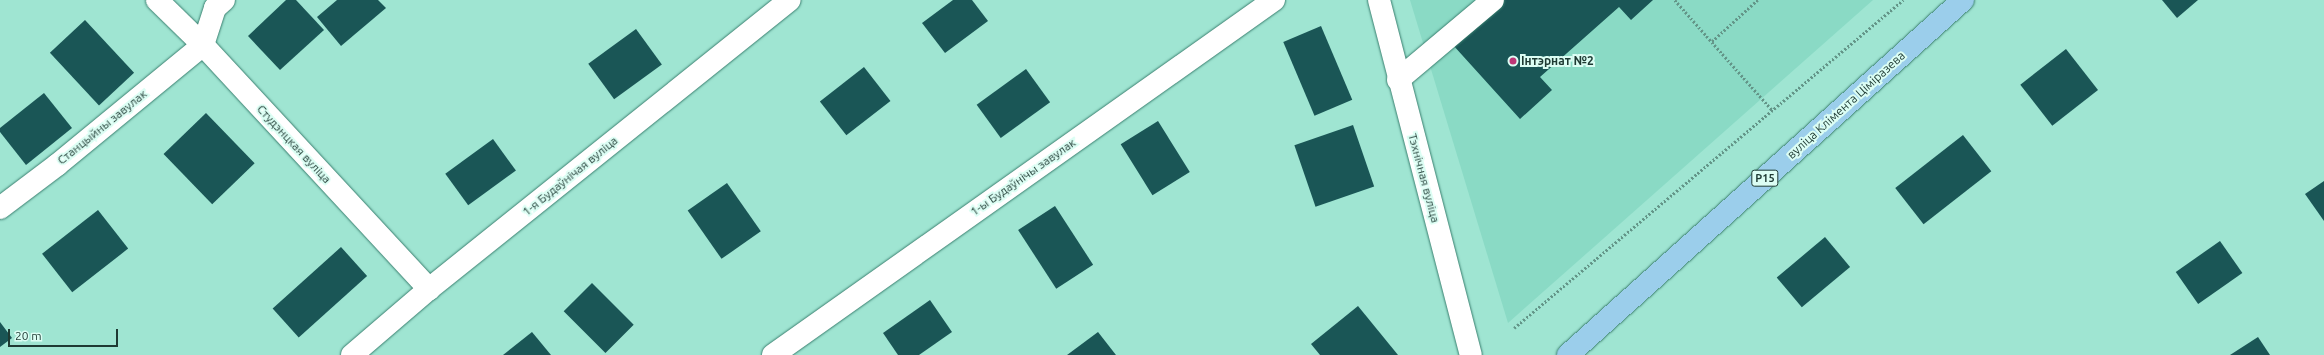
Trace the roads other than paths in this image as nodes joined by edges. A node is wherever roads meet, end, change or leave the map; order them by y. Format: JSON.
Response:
{"nodes":[{"id":1,"x":157,"y":0,"type":"edge"},
{"id":2,"x":224,"y":0,"type":"edge"},
{"id":3,"x":790,"y":0,"type":"edge"},
{"id":4,"x":1274,"y":0,"type":"edge"},
{"id":5,"x":1379,"y":0,"type":"edge"},
{"id":6,"x":1493,"y":0,"type":"edge"},
{"id":7,"x":1963,"y":0,"type":"edge"},
{"id":8,"x":203,"y":45,"type":"junction"},
{"id":9,"x":1398,"y":80,"type":"junction"},
{"id":10,"x":0,"y":208,"type":"edge"},
{"id":11,"x":429,"y":290,"type":"junction"},
{"id":12,"x":352,"y":355,"type":"edge"},
{"id":13,"x":773,"y":355,"type":"edge"},
{"id":14,"x":1471,"y":355,"type":"edge"},
{"id":15,"x":1568,"y":355,"type":"edge"}],
"edges":[{"from":1,"to":8,"type":"street","name":"Студэнцкая вуліца"},
{"from":2,"to":8,"type":"street"},
{"from":3,"to":11,"type":"street","name":"1-я Будаўнічая вуліца"},
{"from":4,"to":13,"type":"street","name":"1-ы Будаўнічы завулак"},
{"from":5,"to":9,"type":"street","name":"Тэхнічная вуліца"},
{"from":6,"to":9,"type":"street"},
{"from":7,"to":15,"type":"main road","name":"вуліца Клімента Ціміразева","number":"Р15"},
{"from":8,"to":10,"type":"street","name":"Станцыйны завулак"},
{"from":8,"to":11,"type":"street","name":"Студэнцкая вуліца"},
{"from":9,"to":14,"type":"street","name":"Тэхнічная вуліца"},
{"from":11,"to":12,"type":"street","name":"1-я Будаўнічая вуліца"}]}
